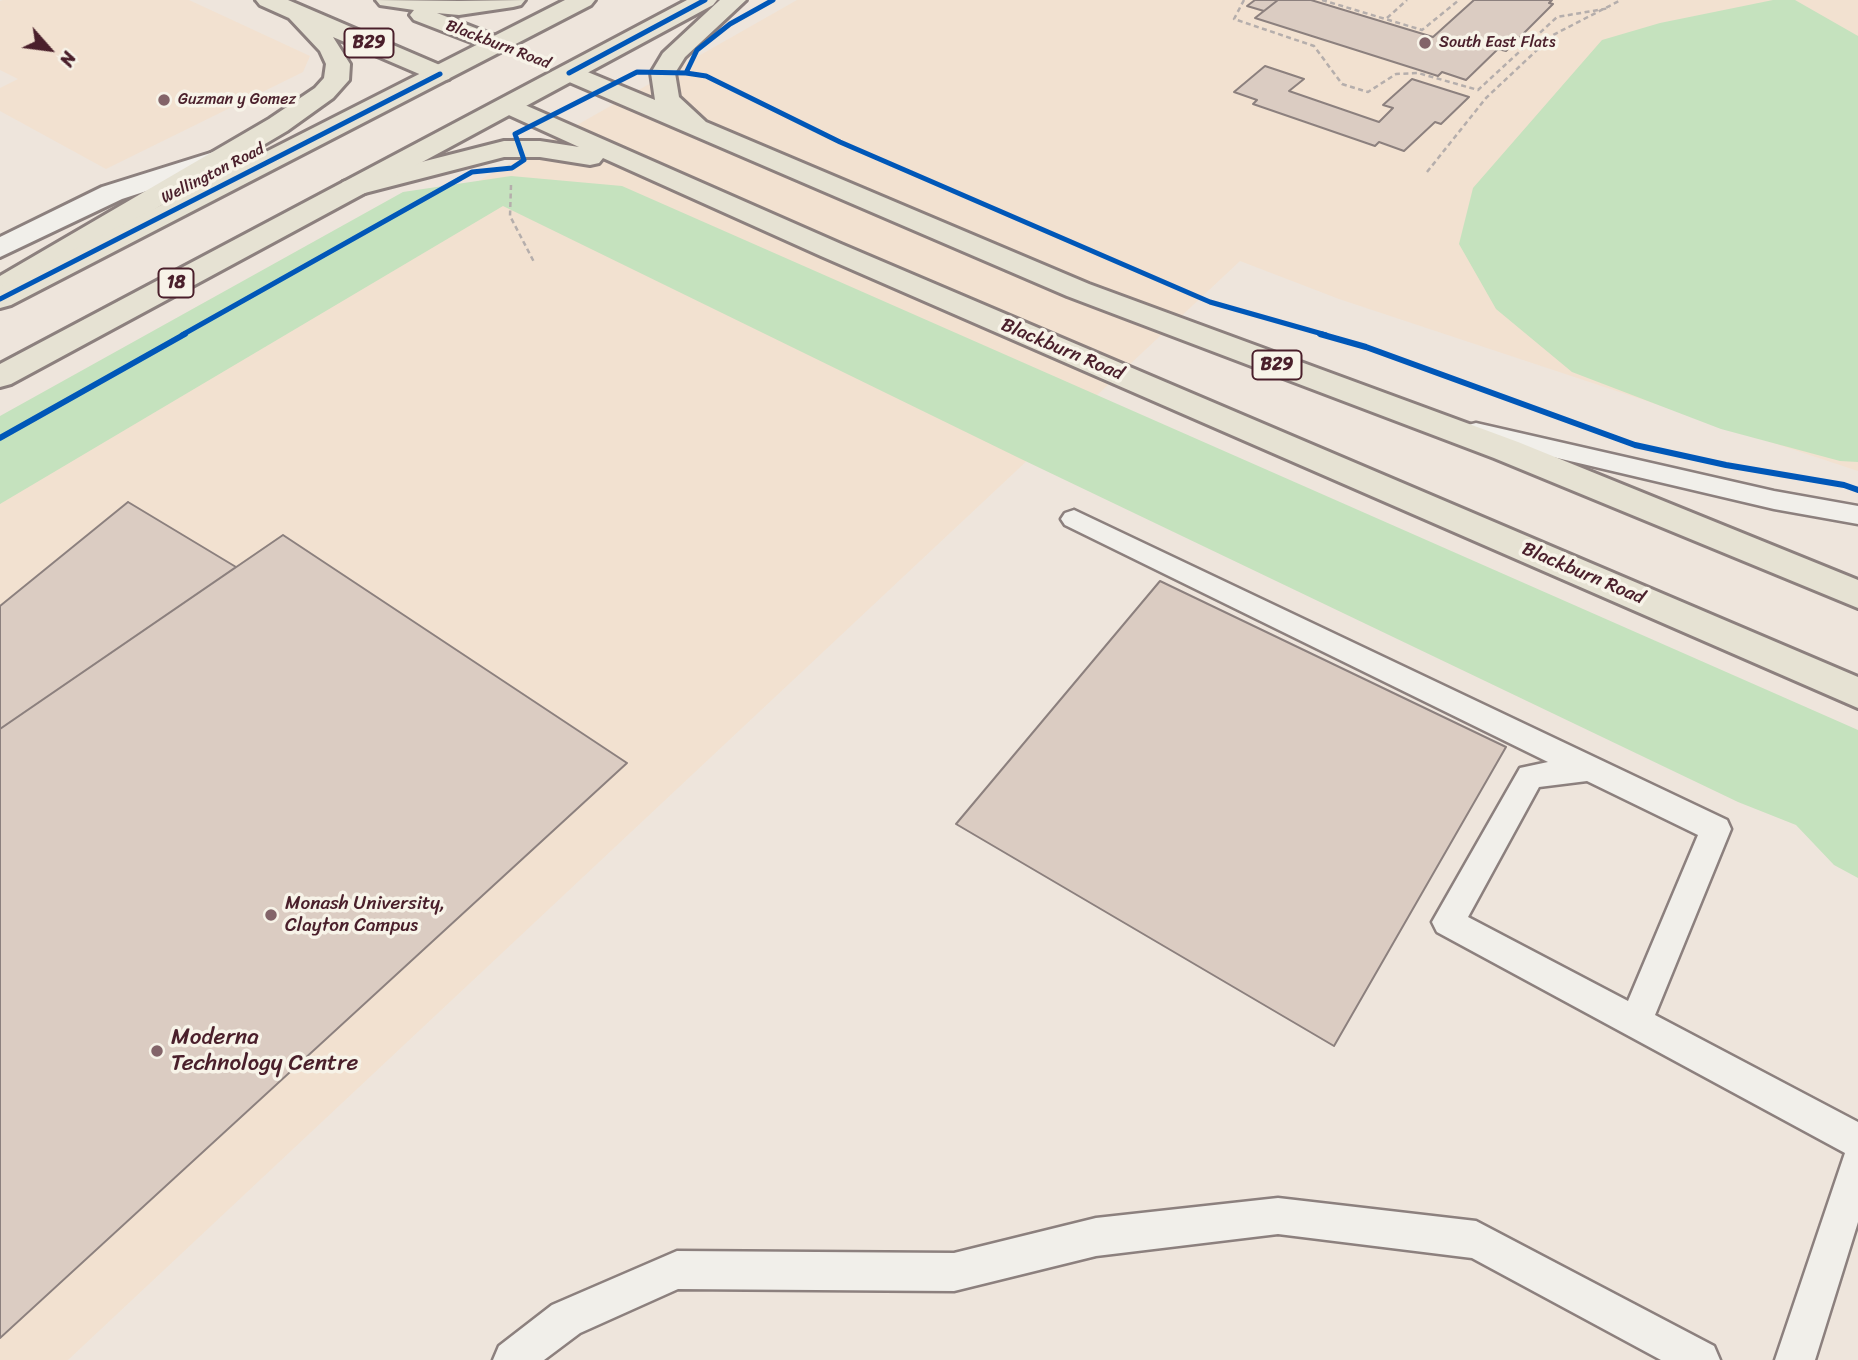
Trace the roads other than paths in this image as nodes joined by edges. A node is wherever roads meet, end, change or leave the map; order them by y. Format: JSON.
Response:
{"nodes":[{"id":1,"x":268,"y":0,"type":"edge"},
{"id":2,"x":386,"y":0,"type":"edge"},
{"id":3,"x":513,"y":0,"type":"edge"},
{"id":4,"x":583,"y":0,"type":"edge"},
{"id":5,"x":705,"y":0,"type":"edge"},
{"id":6,"x":734,"y":0,"type":"edge"},
{"id":7,"x":297,"y":12,"type":"junction"},
{"id":8,"x":497,"y":45,"type":"junction"},
{"id":9,"x":522,"y":54,"type":"dead end"},
{"id":10,"x":545,"y":64,"type":"dead end"},
{"id":11,"x":569,"y":73,"type":"junction"},
{"id":12,"x":474,"y":90,"type":"junction"},
{"id":13,"x":357,"y":116,"type":"junction"},
{"id":14,"x":700,"y":128,"type":"junction"},
{"id":15,"x":220,"y":158,"type":"junction"},
{"id":16,"x":644,"y":167,"type":"junction"},
{"id":17,"x":353,"y":188,"type":"junction"},
{"id":18,"x":0,"y":248,"type":"edge"},
{"id":19,"x":0,"y":288,"type":"edge"},
{"id":20,"x":0,"y":299,"type":"edge"},
{"id":21,"x":0,"y":377,"type":"edge"},
{"id":22,"x":1429,"y":421,"type":"junction"},
{"id":23,"x":1858,"y":514,"type":"edge"},
{"id":24,"x":1074,"y":519,"type":"dead end"},
{"id":25,"x":1858,"y":595,"type":"edge"},
{"id":26,"x":1858,"y":693,"type":"edge"},
{"id":27,"x":1590,"y":769,"type":"junction"},
{"id":28,"x":1636,"y":1021,"type":"junction"},
{"id":29,"x":1858,"y":1142,"type":"edge"},
{"id":30,"x":1858,"y":1165,"type":"edge"},
{"id":31,"x":513,"y":1360,"type":"edge"},
{"id":32,"x":1700,"y":1360,"type":"edge"},
{"id":33,"x":1795,"y":1360,"type":"edge"}],
"edges":[{"from":1,"to":7,"type":"main road","name":"Blackburn Road","number":"B29"},
{"from":2,"to":3,"type":"main road"},
{"from":2,"to":8,"type":"main road","name":"Blackburn Road","number":"B29"},
{"from":4,"to":8,"type":"main road","name":"Wellington Road","number":"18"},
{"from":5,"to":11,"type":"main road","name":"Wellington Road","number":"18"},
{"from":6,"to":14,"type":"main road"},
{"from":7,"to":12,"type":"main road","name":"Blackburn Road","number":"B29"},
{"from":7,"to":15,"type":"main road"},
{"from":8,"to":9,"type":"main road","name":"Blackburn Road","number":"B29"},
{"from":8,"to":12,"type":"main road","name":"Wellington Road","number":"18"},
{"from":10,"to":11,"type":"main road","name":"Blackburn Road","number":"B29"},
{"from":11,"to":12,"type":"main road","name":"Wellington Road","number":"18"},
{"from":11,"to":14,"type":"main road","name":"Blackburn Road","number":"B29"},
{"from":12,"to":13,"type":"main road","name":"Wellington Road","number":"18"},
{"from":12,"to":16,"type":"main road","name":"Blackburn Road","number":"B29"},
{"from":12,"to":17,"type":"main road","name":"Wellington Road","number":"18"},
{"from":13,"to":15,"type":"main road"},
{"from":13,"to":20,"type":"main road","name":"Wellington Road","number":"18"},
{"from":14,"to":22,"type":"main road","name":"Blackburn Road","number":"B29"},
{"from":15,"to":18,"type":"street"},
{"from":15,"to":19,"type":"main road"},
{"from":16,"to":17,"type":"main road"},
{"from":16,"to":26,"type":"main road","name":"Blackburn Road","number":"B29"},
{"from":17,"to":21,"type":"main road","name":"Wellington Road","number":"18"},
{"from":22,"to":23,"type":"lane"},
{"from":22,"to":25,"type":"main road","name":"Blackburn Road","number":"B29"},
{"from":24,"to":27,"type":"lane"},
{"from":27,"to":28,"type":"lane"},
{"from":27,"to":28,"type":"lane"},
{"from":28,"to":29,"type":"lane"},
{"from":30,"to":33,"type":"lane"},
{"from":31,"to":32,"type":"lane"}]}
